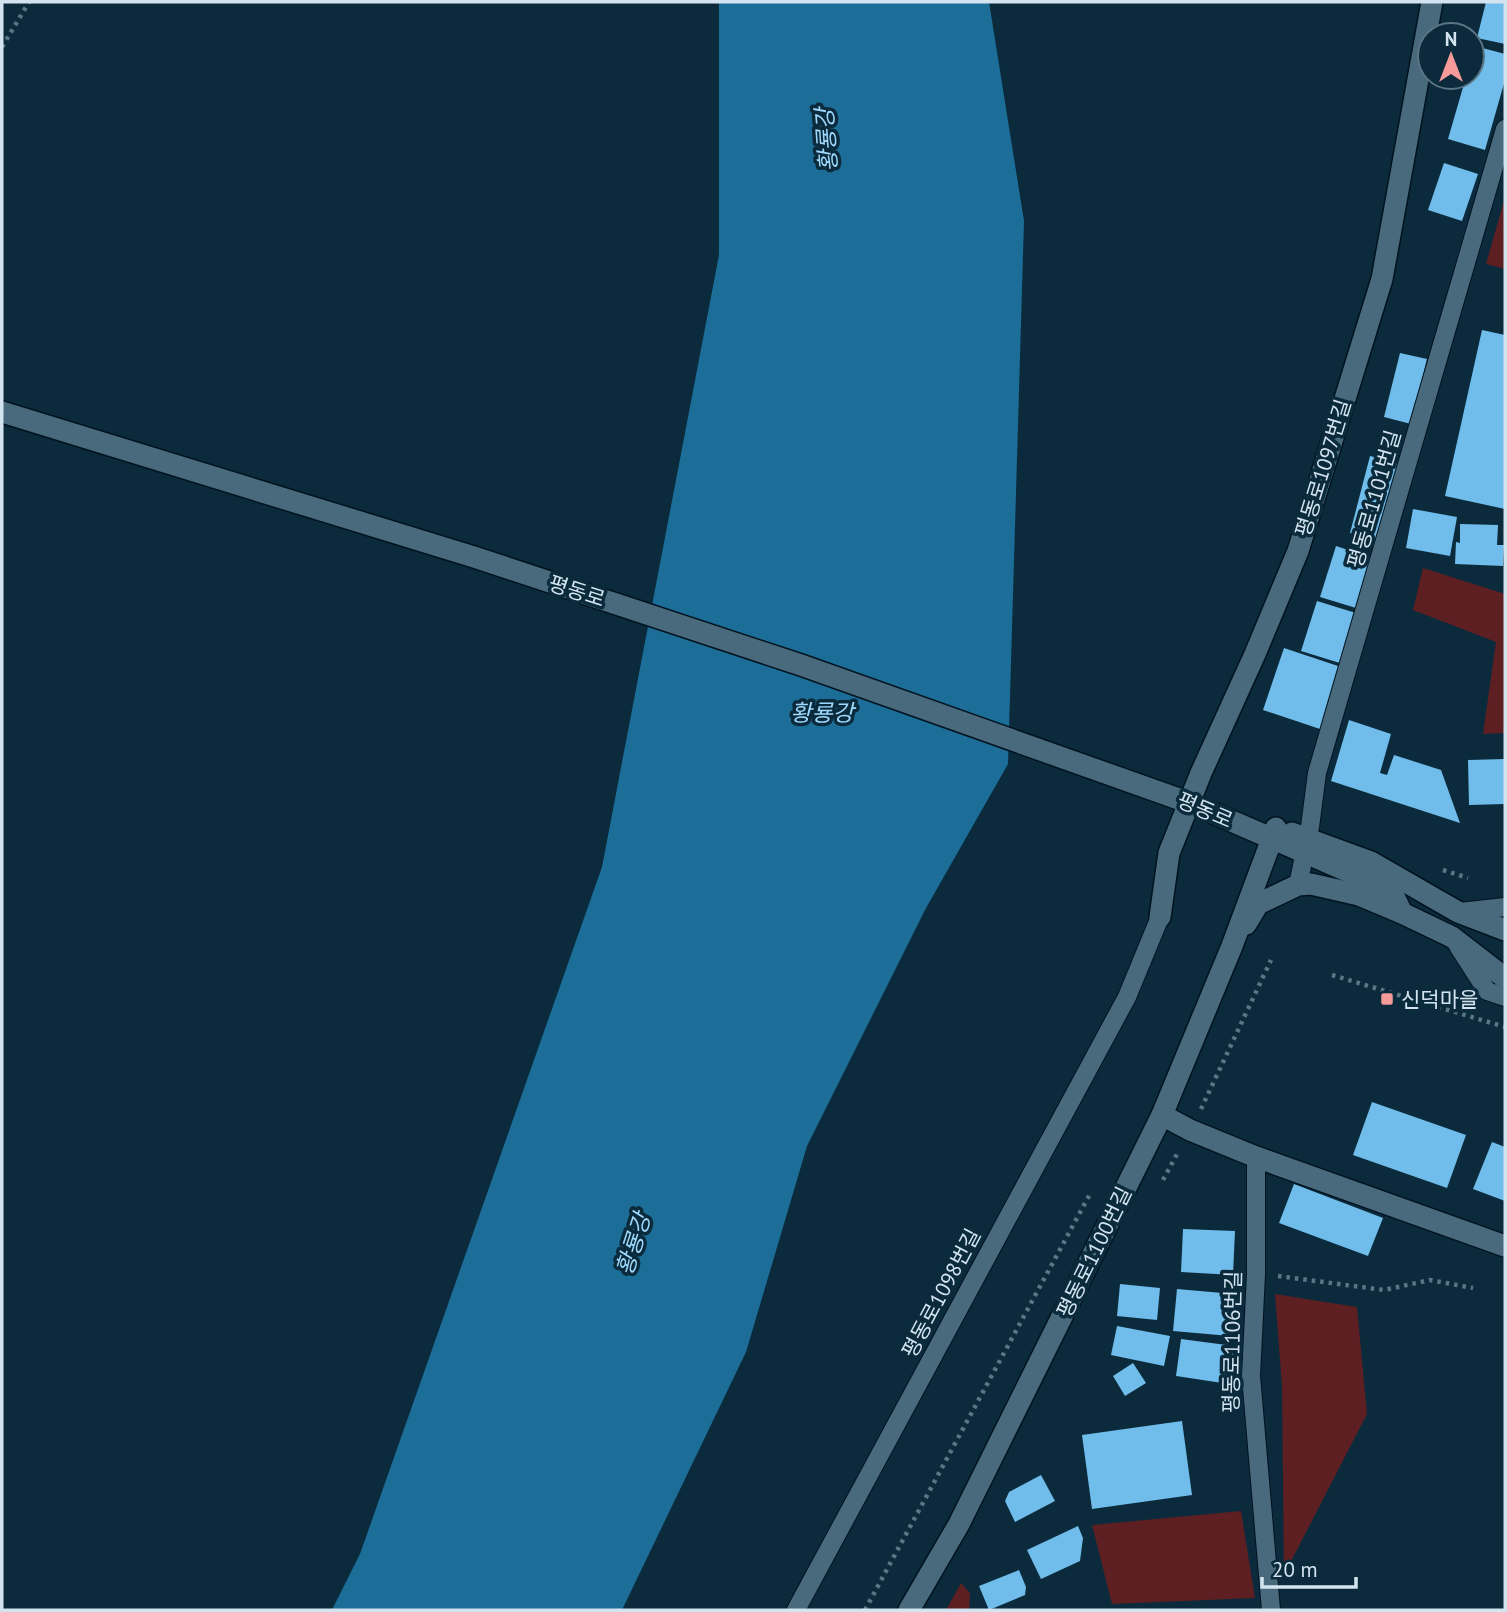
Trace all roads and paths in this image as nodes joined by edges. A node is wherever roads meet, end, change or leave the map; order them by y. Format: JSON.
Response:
{"nodes":[{"id":1,"x":29,"y":2,"type":"edge"},
{"id":2,"x":1432,"y":2,"type":"edge"},
{"id":3,"x":2,"y":47,"type":"edge"},
{"id":4,"x":1505,"y":129,"type":"edge"},
{"id":5,"x":2,"y":412,"type":"edge"},
{"id":6,"x":1191,"y":800,"type":"junction"},
{"id":7,"x":1273,"y":833,"type":"junction"},
{"id":8,"x":1305,"y":846,"type":"junction"},
{"id":9,"x":1298,"y":885,"type":"junction"},
{"id":10,"x":1505,"y":908,"type":"edge"},
{"id":11,"x":1458,"y":912,"type":"junction"},
{"id":12,"x":1402,"y":913,"type":"junction"},
{"id":13,"x":1160,"y":917,"type":"joint"},
{"id":14,"x":1505,"y":930,"type":"edge"},
{"id":15,"x":1452,"y":937,"type":"junction"},
{"id":16,"x":1232,"y":946,"type":"junction"},
{"id":17,"x":1332,"y":975,"type":"dead end"},
{"id":18,"x":1505,"y":978,"type":"edge"},
{"id":19,"x":1505,"y":997,"type":"edge"},
{"id":20,"x":1505,"y":1027,"type":"edge"},
{"id":21,"x":1162,"y":1115,"type":"junction"},
{"id":22,"x":1256,"y":1157,"type":"junction"},
{"id":23,"x":1094,"y":1186,"type":"dead end"},
{"id":24,"x":1505,"y":1246,"type":"edge"},
{"id":25,"x":1256,"y":1274,"type":"junction"},
{"id":26,"x":1472,"y":1288,"type":"dead end"},
{"id":27,"x":796,"y":1610,"type":"edge"},
{"id":28,"x":865,"y":1610,"type":"edge"},
{"id":29,"x":909,"y":1610,"type":"edge"},
{"id":30,"x":1271,"y":1610,"type":"edge"}],
"edges":[{"from":1,"to":3,"type":"path"},
{"from":2,"to":6,"type":"street","name":"평동로1097번길"},
{"from":4,"to":8,"type":"lane","name":"평동로1101번길"},
{"from":5,"to":6,"type":"street","name":"평동로"},
{"from":6,"to":7,"type":"street","name":"평동로"},
{"from":6,"to":13,"type":"street","name":"평동로1097번길"},
{"from":7,"to":8,"type":"street","name":"평동로"},
{"from":7,"to":16,"type":"street","name":"평동로1100번길"},
{"from":8,"to":9,"type":"lane","name":"평동로1101번길"},
{"from":8,"to":11,"type":"street","name":"평동로"},
{"from":8,"to":12,"type":"street","name":"평동로"},
{"from":9,"to":12,"type":"street"},
{"from":9,"to":16,"type":"street"},
{"from":10,"to":11,"type":"lane"},
{"from":11,"to":14,"type":"street","name":"평동로"},
{"from":12,"to":15,"type":"street","name":"평동로"},
{"from":13,"to":27,"type":"lane","name":"평동로1098번길"},
{"from":15,"to":18,"type":"street","name":"평동로"},
{"from":15,"to":19,"type":"lane"},
{"from":16,"to":21,"type":"street","name":"평동로1100번길"},
{"from":17,"to":20,"type":"path"},
{"from":21,"to":22,"type":"street"},
{"from":21,"to":29,"type":"street","name":"평동로1100번길"},
{"from":22,"to":24,"type":"street"},
{"from":22,"to":25,"type":"lane","name":"평동로1106번길"},
{"from":23,"to":28,"type":"path"},
{"from":25,"to":26,"type":"path"},
{"from":25,"to":30,"type":"lane","name":"평동로1106번길"}]}
